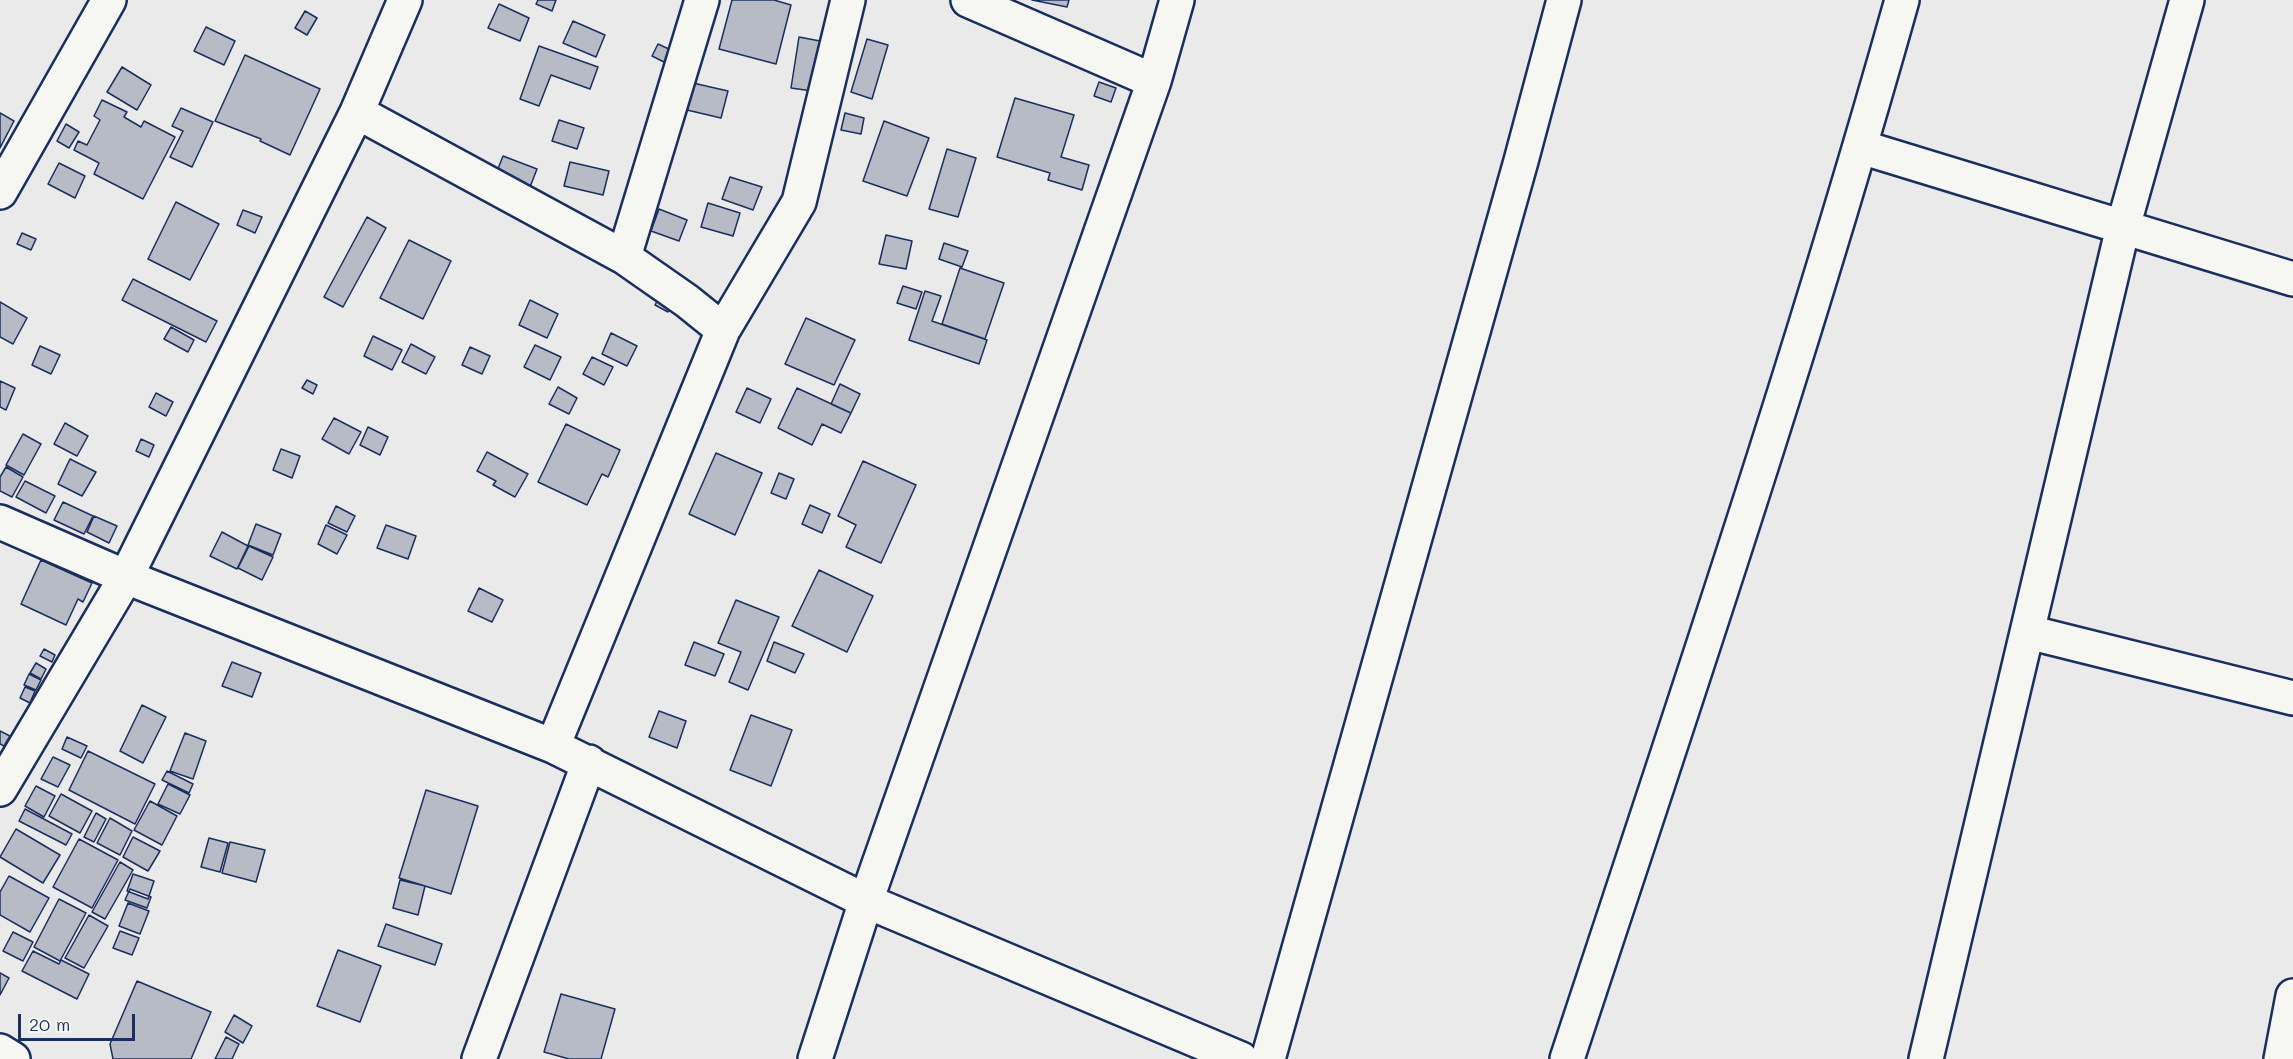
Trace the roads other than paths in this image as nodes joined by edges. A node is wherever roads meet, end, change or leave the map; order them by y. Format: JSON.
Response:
{"nodes":[{"id":1,"x":109,"y":0,"type":"edge"},
{"id":2,"x":405,"y":0,"type":"edge"},
{"id":3,"x":702,"y":0,"type":"edge"},
{"id":4,"x":848,"y":0,"type":"edge"},
{"id":5,"x":968,"y":0,"type":"edge"},
{"id":6,"x":1177,"y":0,"type":"edge"},
{"id":7,"x":1564,"y":0,"type":"edge"},
{"id":8,"x":1902,"y":0,"type":"edge"},
{"id":9,"x":2187,"y":0,"type":"edge"},
{"id":10,"x":1154,"y":81,"type":"junction"},
{"id":11,"x":357,"y":112,"type":"junction"},
{"id":12,"x":1861,"y":147,"type":"junction"},
{"id":13,"x":0,"y":192,"type":"edge"},
{"id":14,"x":2123,"y":226,"type":"junction"},
{"id":15,"x":624,"y":257,"type":"junction"},
{"id":16,"x":2293,"y":279,"type":"edge"},
{"id":17,"x":723,"y":330,"type":"junction"},
{"id":18,"x":0,"y":522,"type":"edge"},
{"id":19,"x":126,"y":577,"type":"junction"},
{"id":20,"x":2028,"y":632,"type":"junction"},
{"id":21,"x":2293,"y":698,"type":"edge"},
{"id":22,"x":553,"y":746,"type":"junction"},
{"id":23,"x":589,"y":762,"type":"junction"},
{"id":24,"x":0,"y":789,"type":"edge"},
{"id":25,"x":866,"y":901,"type":"junction"},
{"id":26,"x":2293,"y":996,"type":"edge"},
{"id":27,"x":0,"y":1051,"type":"edge"},
{"id":28,"x":13,"y":1059,"type":"edge"},
{"id":29,"x":479,"y":1059,"type":"edge"},
{"id":30,"x":814,"y":1059,"type":"edge"},
{"id":31,"x":1240,"y":1059,"type":"edge"},
{"id":32,"x":1268,"y":1059,"type":"edge"},
{"id":33,"x":1567,"y":1059,"type":"edge"},
{"id":34,"x":1926,"y":1059,"type":"edge"},
{"id":35,"x":2281,"y":1059,"type":"edge"}],
"edges":[{"from":1,"to":13,"type":"street"},
{"from":2,"to":11,"type":"street"},
{"from":3,"to":15,"type":"street"},
{"from":4,"to":17,"type":"street"},
{"from":5,"to":10,"type":"street"},
{"from":6,"to":10,"type":"street"},
{"from":7,"to":32,"type":"street"},
{"from":8,"to":12,"type":"street"},
{"from":9,"to":14,"type":"street"},
{"from":10,"to":25,"type":"street"},
{"from":11,"to":15,"type":"street"},
{"from":11,"to":19,"type":"street"},
{"from":12,"to":14,"type":"street"},
{"from":12,"to":33,"type":"street"},
{"from":14,"to":16,"type":"street"},
{"from":14,"to":20,"type":"street"},
{"from":15,"to":17,"type":"street"},
{"from":17,"to":22,"type":"street"},
{"from":18,"to":19,"type":"street"},
{"from":19,"to":22,"type":"street"},
{"from":19,"to":24,"type":"street"},
{"from":20,"to":21,"type":"street"},
{"from":20,"to":34,"type":"street"},
{"from":22,"to":23,"type":"street"},
{"from":23,"to":25,"type":"street"},
{"from":23,"to":29,"type":"street"},
{"from":25,"to":30,"type":"street"},
{"from":25,"to":31,"type":"street"},
{"from":26,"to":35,"type":"street"},
{"from":27,"to":28,"type":"street"}]}
